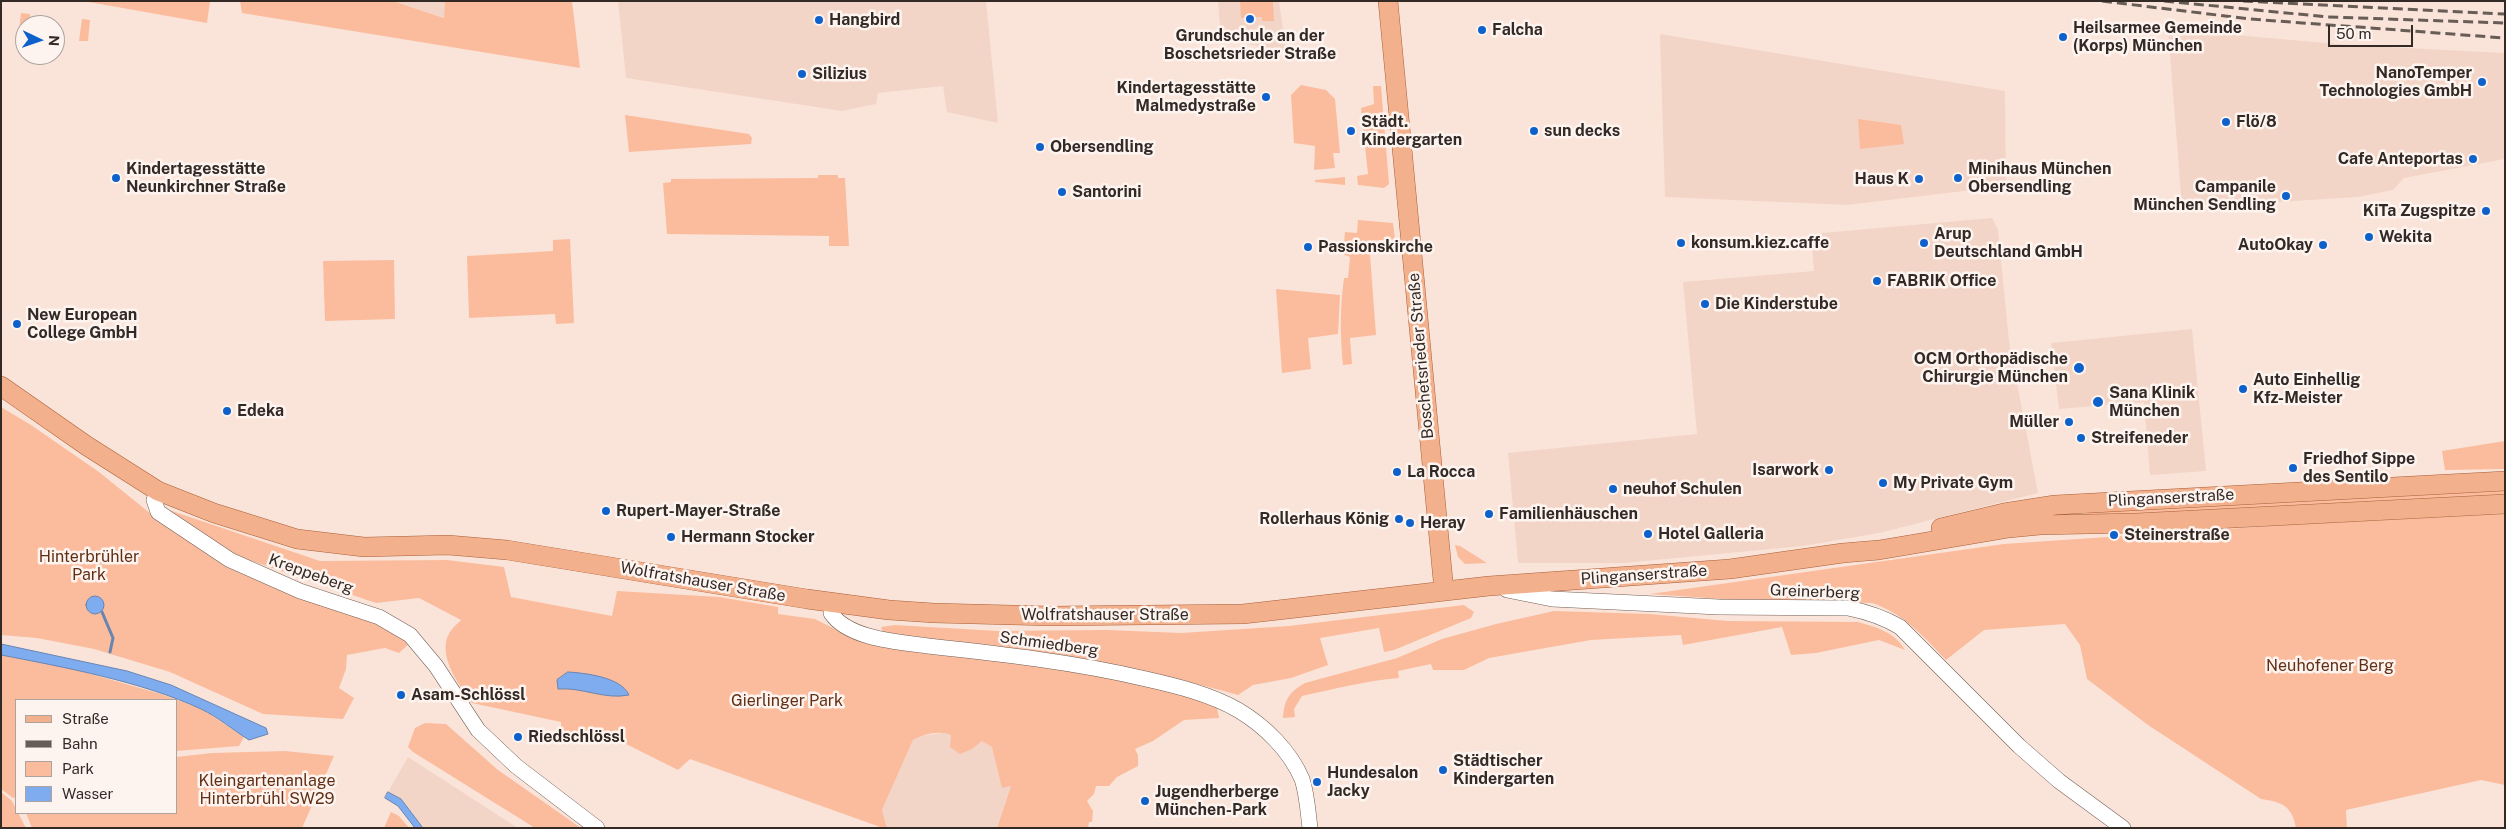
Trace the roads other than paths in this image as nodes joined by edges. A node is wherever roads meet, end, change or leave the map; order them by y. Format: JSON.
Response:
{"nodes":[{"id":1,"x":1388,"y":1,"type":"edge"},
{"id":2,"x":1,"y":386,"type":"edge"},
{"id":3,"x":2505,"y":481,"type":"edge"},
{"id":4,"x":158,"y":491,"type":"junction"},
{"id":5,"x":2505,"y":504,"type":"edge"},
{"id":6,"x":1843,"y":553,"type":"junction"},
{"id":7,"x":1485,"y":586,"type":"junction"},
{"id":8,"x":1444,"y":591,"type":"junction"},
{"id":9,"x":832,"y":603,"type":"junction"},
{"id":10,"x":596,"y":828,"type":"edge"},
{"id":11,"x":1310,"y":828,"type":"edge"},
{"id":12,"x":2123,"y":828,"type":"edge"}],
"edges":[{"from":1,"to":8,"type":"main road","name":"Boschetsrieder Straße"},
{"from":2,"to":4,"type":"main road","name":"Wolfratshauser Straße"},
{"from":3,"to":6,"type":"main road","name":"Plinganserstraße"},
{"from":4,"to":9,"type":"main road","name":"Wolfratshauser Straße"},
{"from":4,"to":10,"type":"street","name":"Kreppeberg"},
{"from":5,"to":6,"type":"main road","name":"Plinganserstraße"},
{"from":6,"to":7,"type":"main road","name":"Plinganserstraße"},
{"from":7,"to":8,"type":"main road","name":"Plinganserstraße"},
{"from":7,"to":12,"type":"street","name":"Greinerberg"},
{"from":8,"to":9,"type":"main road","name":"Wolfratshauser Straße"},
{"from":9,"to":11,"type":"street","name":"Schmiedberg"}]}
